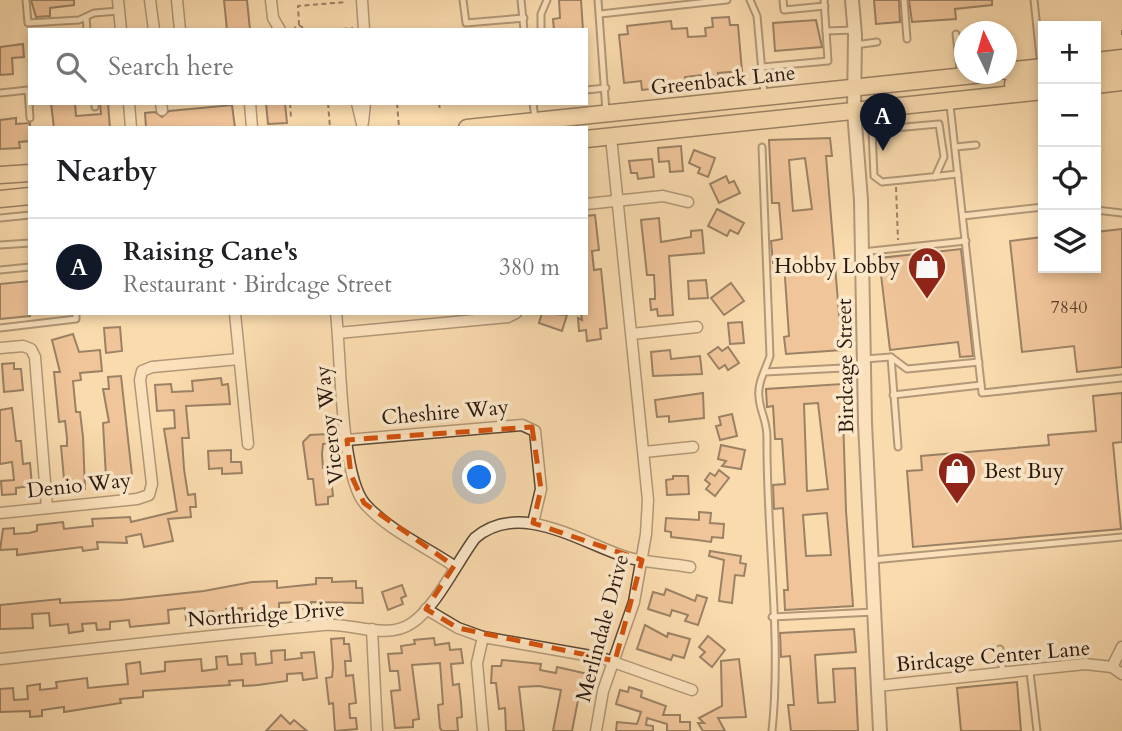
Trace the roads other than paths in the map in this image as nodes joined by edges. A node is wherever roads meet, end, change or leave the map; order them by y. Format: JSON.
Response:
{"nodes":[{"id":1,"x":26,"y":0,"type":"edge"},
{"id":2,"x":118,"y":0,"type":"edge"},
{"id":3,"x":150,"y":0,"type":"edge"},
{"id":4,"x":177,"y":0,"type":"edge"},
{"id":5,"x":271,"y":0,"type":"edge"},
{"id":6,"x":362,"y":0,"type":"edge"},
{"id":7,"x":463,"y":0,"type":"edge"},
{"id":8,"x":521,"y":0,"type":"edge"},
{"id":9,"x":547,"y":0,"type":"edge"},
{"id":10,"x":598,"y":0,"type":"edge"},
{"id":11,"x":727,"y":0,"type":"edge"},
{"id":12,"x":750,"y":0,"type":"edge"},
{"id":13,"x":783,"y":0,"type":"edge"},
{"id":14,"x":852,"y":0,"type":"edge"},
{"id":15,"x":904,"y":0,"type":"edge"},
{"id":16,"x":1034,"y":0,"type":"edge"},
{"id":17,"x":825,"y":3,"type":"edge"},
{"id":18,"x":120,"y":11,"type":"junction"},
{"id":19,"x":600,"y":14,"type":"junction"},
{"id":20,"x":86,"y":17,"type":"junction"},
{"id":21,"x":523,"y":18,"type":"junction"},
{"id":22,"x":466,"y":27,"type":"edge"},
{"id":23,"x":87,"y":28,"type":"edge"},
{"id":24,"x":121,"y":28,"type":"edge"},
{"id":25,"x":153,"y":28,"type":"edge"},
{"id":26,"x":180,"y":28,"type":"edge"},
{"id":27,"x":278,"y":28,"type":"edge"},
{"id":28,"x":362,"y":28,"type":"edge"},
{"id":29,"x":524,"y":28,"type":"edge"},
{"id":30,"x":541,"y":28,"type":"edge"},
{"id":31,"x":855,"y":30,"type":"junction"},
{"id":32,"x":826,"y":31,"type":"junction"},
{"id":33,"x":1038,"y":34,"type":"edge"},
{"id":34,"x":907,"y":39,"type":"dead end"},
{"id":35,"x":877,"y":42,"type":"dead end"},
{"id":36,"x":855,"y":45,"type":"junction"},
{"id":37,"x":1122,"y":58,"type":"edge"},
{"id":38,"x":1101,"y":60,"type":"edge"},
{"id":39,"x":762,"y":67,"type":"junction"},
{"id":40,"x":1038,"y":67,"type":"edge"},
{"id":41,"x":1017,"y":70,"type":"edge"},
{"id":42,"x":1122,"y":70,"type":"edge"},
{"id":43,"x":1101,"y":72,"type":"edge"},
{"id":44,"x":1038,"y":76,"type":"edge"},
{"id":45,"x":954,"y":77,"type":"edge"},
{"id":46,"x":1122,"y":82,"type":"edge"},
{"id":47,"x":1101,"y":84,"type":"edge"},
{"id":48,"x":606,"y":88,"type":"junction"},
{"id":49,"x":853,"y":88,"type":"junction"},
{"id":50,"x":28,"y":90,"type":"edge"},
{"id":51,"x":588,"y":90,"type":"edge"},
{"id":52,"x":1038,"y":92,"type":"edge"},
{"id":53,"x":0,"y":93,"type":"edge"},
{"id":54,"x":764,"y":97,"type":"junction"},
{"id":55,"x":989,"y":97,"type":"junction"},
{"id":56,"x":950,"y":101,"type":"junction"},
{"id":57,"x":29,"y":105,"type":"edge"},
{"id":58,"x":129,"y":105,"type":"edge"},
{"id":59,"x":250,"y":105,"type":"edge"},
{"id":60,"x":357,"y":105,"type":"edge"},
{"id":61,"x":365,"y":105,"type":"edge"},
{"id":62,"x":533,"y":105,"type":"edge"},
{"id":63,"x":640,"y":109,"type":"junction"},
{"id":64,"x":854,"y":111,"type":"junction"},
{"id":65,"x":606,"y":113,"type":"junction"},
{"id":66,"x":30,"y":118,"type":"dead end"},
{"id":67,"x":535,"y":121,"type":"junction"},
{"id":68,"x":363,"y":125,"type":"edge"},
{"id":69,"x":131,"y":126,"type":"edge"},
{"id":70,"x":252,"y":126,"type":"edge"},
{"id":71,"x":486,"y":126,"type":"edge"},
{"id":72,"x":611,"y":137,"type":"junction"},
{"id":73,"x":588,"y":138,"type":"edge"},
{"id":74,"x":588,"y":139,"type":"edge"},
{"id":75,"x":976,"y":145,"type":"dead end"},
{"id":76,"x":762,"y":147,"type":"dead end"},
{"id":77,"x":955,"y":147,"type":"junction"},
{"id":78,"x":28,"y":173,"type":"edge"},
{"id":79,"x":958,"y":174,"type":"junction"},
{"id":80,"x":0,"y":176,"type":"edge"},
{"id":81,"x":935,"y":177,"type":"junction"},
{"id":82,"x":28,"y":196,"type":"edge"},
{"id":83,"x":0,"y":199,"type":"edge"},
{"id":84,"x":616,"y":200,"type":"junction"},
{"id":85,"x":688,"y":202,"type":"dead end"},
{"id":86,"x":588,"y":204,"type":"edge"},
{"id":87,"x":1038,"y":208,"type":"edge"},
{"id":88,"x":1101,"y":211,"type":"edge"},
{"id":89,"x":1122,"y":213,"type":"edge"},
{"id":90,"x":28,"y":215,"type":"edge"},
{"id":91,"x":963,"y":216,"type":"junction"},
{"id":92,"x":0,"y":218,"type":"edge"},
{"id":93,"x":965,"y":241,"type":"junction"},
{"id":94,"x":28,"y":243,"type":"edge"},
{"id":95,"x":0,"y":245,"type":"edge"},
{"id":96,"x":862,"y":252,"type":"junction"},
{"id":97,"x":28,"y":267,"type":"edge"},
{"id":98,"x":0,"y":270,"type":"edge"},
{"id":99,"x":76,"y":315,"type":"edge"},
{"id":100,"x":234,"y":315,"type":"edge"},
{"id":101,"x":336,"y":315,"type":"edge"},
{"id":102,"x":512,"y":315,"type":"edge"},
{"id":103,"x":697,"y":327,"type":"dead end"},
{"id":104,"x":0,"y":328,"type":"edge"},
{"id":105,"x":338,"y":333,"type":"junction"},
{"id":106,"x":632,"y":334,"type":"junction"},
{"id":107,"x":0,"y":348,"type":"edge"},
{"id":108,"x":891,"y":357,"type":"junction"},
{"id":109,"x":239,"y":359,"type":"junction"},
{"id":110,"x":979,"y":362,"type":"junction"},
{"id":111,"x":864,"y":363,"type":"junction"},
{"id":112,"x":765,"y":372,"type":"junction"},
{"id":113,"x":1122,"y":378,"type":"edge"},
{"id":114,"x":981,"y":385,"type":"junction"},
{"id":115,"x":893,"y":395,"type":"junction"},
{"id":116,"x":347,"y":440,"type":"junction"},
{"id":117,"x":248,"y":444,"type":"dead end"},
{"id":118,"x":692,"y":447,"type":"dead end"},
{"id":119,"x":898,"y":447,"type":"dead end"},
{"id":120,"x":644,"y":452,"type":"junction"},
{"id":121,"x":47,"y":508,"type":"junction"},
{"id":122,"x":0,"y":513,"type":"edge"},
{"id":123,"x":533,"y":523,"type":"junction"},
{"id":124,"x":1122,"y":537,"type":"edge"},
{"id":125,"x":642,"y":560,"type":"junction"},
{"id":126,"x":872,"y":560,"type":"junction"},
{"id":127,"x":454,"y":566,"type":"junction"},
{"id":128,"x":690,"y":567,"type":"dead end"},
{"id":129,"x":426,"y":609,"type":"junction"},
{"id":130,"x":874,"y":612,"type":"junction"},
{"id":131,"x":772,"y":617,"type":"junction"},
{"id":132,"x":372,"y":629,"type":"junction"},
{"id":133,"x":483,"y":637,"type":"junction"},
{"id":134,"x":1122,"y":647,"type":"edge"},
{"id":135,"x":1000,"y":649,"type":"dead end"},
{"id":136,"x":0,"y":659,"type":"edge"},
{"id":137,"x":615,"y":661,"type":"junction"},
{"id":138,"x":1112,"y":667,"type":"junction"},
{"id":139,"x":1030,"y":672,"type":"junction"},
{"id":140,"x":1122,"y":674,"type":"edge"},
{"id":141,"x":1003,"y":675,"type":"junction"},
{"id":142,"x":878,"y":686,"type":"junction"},
{"id":143,"x":692,"y":690,"type":"dead end"},
{"id":144,"x":377,"y":731,"type":"edge"},
{"id":145,"x":483,"y":731,"type":"edge"},
{"id":146,"x":596,"y":731,"type":"edge"},
{"id":147,"x":772,"y":731,"type":"edge"},
{"id":148,"x":880,"y":731,"type":"edge"},
{"id":149,"x":1037,"y":731,"type":"edge"}],
"edges":[{"from":1,"to":20,"type":"lane"},
{"from":2,"to":18,"type":"street"},
{"from":3,"to":25,"type":"street"},
{"from":4,"to":26,"type":"street"},
{"from":5,"to":27,"type":"street"},
{"from":6,"to":28,"type":"street"},
{"from":7,"to":22,"type":"lane"},
{"from":8,"to":21,"type":"lane"},
{"from":9,"to":30,"type":"lane"},
{"from":10,"to":19,"type":"lane"},
{"from":11,"to":19,"type":"lane"},
{"from":12,"to":39,"type":"lane"},
{"from":13,"to":17,"type":"lane"},
{"from":14,"to":31,"type":"street","name":"Birdcage Street"},
{"from":15,"to":34,"type":"lane"},
{"from":16,"to":33,"type":"lane"},
{"from":17,"to":32,"type":"lane"},
{"from":18,"to":20,"type":"lane"},
{"from":18,"to":24,"type":"street"},
{"from":19,"to":48,"type":"lane"},
{"from":20,"to":23,"type":"lane"},
{"from":21,"to":22,"type":"lane"},
{"from":21,"to":29,"type":"lane"},
{"from":31,"to":32,"type":"lane"},
{"from":31,"to":36,"type":"street","name":"Birdcage Street"},
{"from":32,"to":39,"type":"lane"},
{"from":35,"to":36,"type":"lane"},
{"from":36,"to":49,"type":"street","name":"Birdcage Street"},
{"from":37,"to":38,"type":"main road"},
{"from":39,"to":54,"type":"lane"},
{"from":40,"to":41,"type":"main road"},
{"from":42,"to":43,"type":"main road"},
{"from":44,"to":55,"type":"main road"},
{"from":45,"to":49,"type":"main road","name":"Greenback Lane"},
{"from":46,"to":47,"type":"main road"},
{"from":48,"to":51,"type":"lane"},
{"from":48,"to":65,"type":"lane"},
{"from":49,"to":54,"type":"main road","name":"Greenback Lane"},
{"from":49,"to":64,"type":"street","name":"Birdcage Street"},
{"from":50,"to":53,"type":"lane"},
{"from":52,"to":55,"type":"main road","name":"Greenback Lane"},
{"from":54,"to":63,"type":"main road","name":"Greenback Lane"},
{"from":55,"to":56,"type":"main road","name":"Greenback Lane"},
{"from":56,"to":64,"type":"main road","name":"Greenback Lane"},
{"from":56,"to":77,"type":"lane"},
{"from":57,"to":66,"type":"lane"},
{"from":58,"to":69,"type":"street"},
{"from":59,"to":70,"type":"street"},
{"from":60,"to":68,"type":"street"},
{"from":61,"to":68,"type":"street"},
{"from":62,"to":67,"type":"lane"},
{"from":63,"to":65,"type":"main road","name":"Greenback Lane"},
{"from":63,"to":72,"type":"main road"},
{"from":64,"to":72,"type":"main road","name":"Greenback Lane"},
{"from":64,"to":96,"type":"street","name":"Birdcage Street"},
{"from":65,"to":67,"type":"main road","name":"Greenback Lane"},
{"from":65,"to":73,"type":"main road"},
{"from":67,"to":71,"type":"main road","name":"Greenback Lane"},
{"from":72,"to":74,"type":"main road","name":"Greenback Lane"},
{"from":72,"to":84,"type":"street","name":"Merlindale Drive"},
{"from":75,"to":77,"type":"lane"},
{"from":76,"to":112,"type":"lane"},
{"from":77,"to":79,"type":"lane"},
{"from":78,"to":80,"type":"main road"},
{"from":79,"to":81,"type":"lane"},
{"from":79,"to":91,"type":"lane"},
{"from":81,"to":81,"type":"lane"},
{"from":82,"to":83,"type":"main road"},
{"from":84,"to":85,"type":"street"},
{"from":84,"to":86,"type":"street"},
{"from":84,"to":106,"type":"street","name":"Merlindale Drive"},
{"from":87,"to":91,"type":"lane"},
{"from":88,"to":89,"type":"lane"},
{"from":90,"to":92,"type":"lane"},
{"from":91,"to":93,"type":"lane"},
{"from":93,"to":96,"type":"lane"},
{"from":93,"to":110,"type":"lane"},
{"from":94,"to":95,"type":"lane"},
{"from":96,"to":111,"type":"street","name":"Birdcage Street"},
{"from":97,"to":98,"type":"lane"},
{"from":99,"to":104,"type":"lane"},
{"from":100,"to":109,"type":"street"},
{"from":101,"to":105,"type":"street","name":"Viceroy Way"},
{"from":102,"to":105,"type":"street"},
{"from":103,"to":106,"type":"street"},
{"from":105,"to":116,"type":"street","name":"Viceroy Way"},
{"from":106,"to":120,"type":"street","name":"Merlindale Drive"},
{"from":107,"to":121,"type":"street"},
{"from":108,"to":110,"type":"lane"},
{"from":108,"to":111,"type":"lane"},
{"from":108,"to":115,"type":"lane"},
{"from":109,"to":117,"type":"street"},
{"from":109,"to":121,"type":"street","name":"Denio Way"},
{"from":110,"to":114,"type":"lane"},
{"from":111,"to":112,"type":"lane"},
{"from":111,"to":126,"type":"street","name":"Birdcage Street"},
{"from":112,"to":131,"type":"lane"},
{"from":113,"to":114,"type":"lane"},
{"from":114,"to":115,"type":"lane"},
{"from":115,"to":119,"type":"lane"},
{"from":116,"to":123,"type":"street","name":"Cheshire Way"},
{"from":116,"to":127,"type":"street","name":"Viceroy Way"},
{"from":118,"to":120,"type":"street"},
{"from":120,"to":125,"type":"street","name":"Merlindale Drive"},
{"from":121,"to":122,"type":"street","name":"Denio Way"},
{"from":123,"to":125,"type":"street","name":"Northridge Drive"},
{"from":123,"to":127,"type":"street","name":"Northridge Drive"},
{"from":124,"to":126,"type":"lane"},
{"from":125,"to":128,"type":"street","name":"Northridge Drive"},
{"from":125,"to":137,"type":"street","name":"Merlindale Drive"},
{"from":126,"to":130,"type":"street","name":"Birdcage Street"},
{"from":127,"to":129,"type":"street","name":"Northridge Drive"},
{"from":129,"to":132,"type":"street","name":"Northridge Drive"},
{"from":129,"to":133,"type":"street"},
{"from":130,"to":131,"type":"lane"},
{"from":130,"to":142,"type":"street","name":"Birdcage Street"},
{"from":131,"to":147,"type":"lane"},
{"from":132,"to":136,"type":"street","name":"Northridge Drive"},
{"from":132,"to":144,"type":"street"},
{"from":133,"to":137,"type":"street"},
{"from":133,"to":145,"type":"street"},
{"from":134,"to":138,"type":"street","name":"Birdcage Center Lane"},
{"from":135,"to":141,"type":"lane"},
{"from":137,"to":143,"type":"street"},
{"from":137,"to":146,"type":"street","name":"Merlindale Drive"},
{"from":138,"to":139,"type":"street","name":"Birdcage Center Lane"},
{"from":138,"to":140,"type":"street","name":"Birdcage Center Lane"},
{"from":139,"to":141,"type":"street","name":"Birdcage Center Lane"},
{"from":139,"to":149,"type":"lane"},
{"from":141,"to":142,"type":"street","name":"Birdcage Center Lane"},
{"from":142,"to":148,"type":"street","name":"Birdcage Street"}]}
